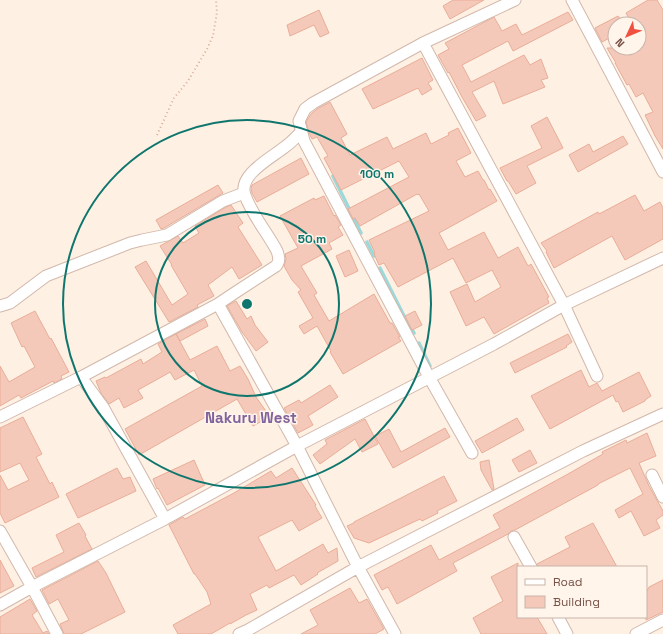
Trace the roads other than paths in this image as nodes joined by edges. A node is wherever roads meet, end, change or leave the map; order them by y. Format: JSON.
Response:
{"nodes":[{"id":1,"x":515,"y":0,"type":"edge"},
{"id":2,"x":572,"y":0,"type":"edge"},
{"id":3,"x":423,"y":43,"type":"junction"},
{"id":4,"x":302,"y":132,"type":"junction"},
{"id":5,"x":663,"y":172,"type":"edge"},
{"id":6,"x":244,"y":193,"type":"junction"},
{"id":7,"x":663,"y":258,"type":"edge"},
{"id":8,"x":218,"y":304,"type":"junction"},
{"id":9,"x":564,"y":305,"type":"junction"},
{"id":10,"x":0,"y":306,"type":"edge"},
{"id":11,"x":81,"y":376,"type":"junction"},
{"id":12,"x":598,"y":376,"type":"dead end"},
{"id":13,"x":428,"y":377,"type":"junction"},
{"id":14,"x":663,"y":414,"type":"edge"},
{"id":15,"x":0,"y":417,"type":"edge"},
{"id":16,"x":297,"y":446,"type":"junction"},
{"id":17,"x":472,"y":453,"type":"dead end"},
{"id":18,"x":652,"y":475,"type":"dead end"},
{"id":19,"x":663,"y":497,"type":"edge"},
{"id":20,"x":165,"y":519,"type":"junction"},
{"id":21,"x":0,"y":531,"type":"edge"},
{"id":22,"x":514,"y":537,"type":"dead end"},
{"id":23,"x":530,"y":566,"type":"edge"},
{"id":24,"x":358,"y":567,"type":"junction"},
{"id":25,"x":32,"y":587,"type":"junction"},
{"id":26,"x":0,"y":605,"type":"edge"},
{"id":27,"x":559,"y":618,"type":"edge"},
{"id":28,"x":663,"y":620,"type":"edge"},
{"id":29,"x":246,"y":633,"type":"edge"},
{"id":30,"x":57,"y":634,"type":"edge"},
{"id":31,"x":394,"y":634,"type":"edge"},
{"id":32,"x":567,"y":634,"type":"edge"},
{"id":33,"x":636,"y":634,"type":"edge"}],
"edges":[{"from":1,"to":3,"type":"street"},
{"from":2,"to":5,"type":"street"},
{"from":3,"to":4,"type":"street"},
{"from":3,"to":9,"type":"street"},
{"from":4,"to":6,"type":"street"},
{"from":4,"to":13,"type":"street"},
{"from":6,"to":8,"type":"street"},
{"from":6,"to":10,"type":"street"},
{"from":7,"to":9,"type":"street"},
{"from":8,"to":11,"type":"street"},
{"from":8,"to":16,"type":"street"},
{"from":9,"to":12,"type":"street"},
{"from":9,"to":13,"type":"street"},
{"from":11,"to":15,"type":"street"},
{"from":11,"to":20,"type":"street"},
{"from":13,"to":16,"type":"street"},
{"from":13,"to":17,"type":"street"},
{"from":14,"to":24,"type":"street"},
{"from":16,"to":20,"type":"street"},
{"from":16,"to":24,"type":"street"},
{"from":18,"to":19,"type":"street"},
{"from":20,"to":25,"type":"street"},
{"from":21,"to":25,"type":"street"},
{"from":22,"to":23,"type":"street"},
{"from":24,"to":29,"type":"street"},
{"from":24,"to":31,"type":"street"},
{"from":25,"to":26,"type":"street"},
{"from":25,"to":30,"type":"street"},
{"from":27,"to":32,"type":"street"},
{"from":28,"to":33,"type":"street"}]}
